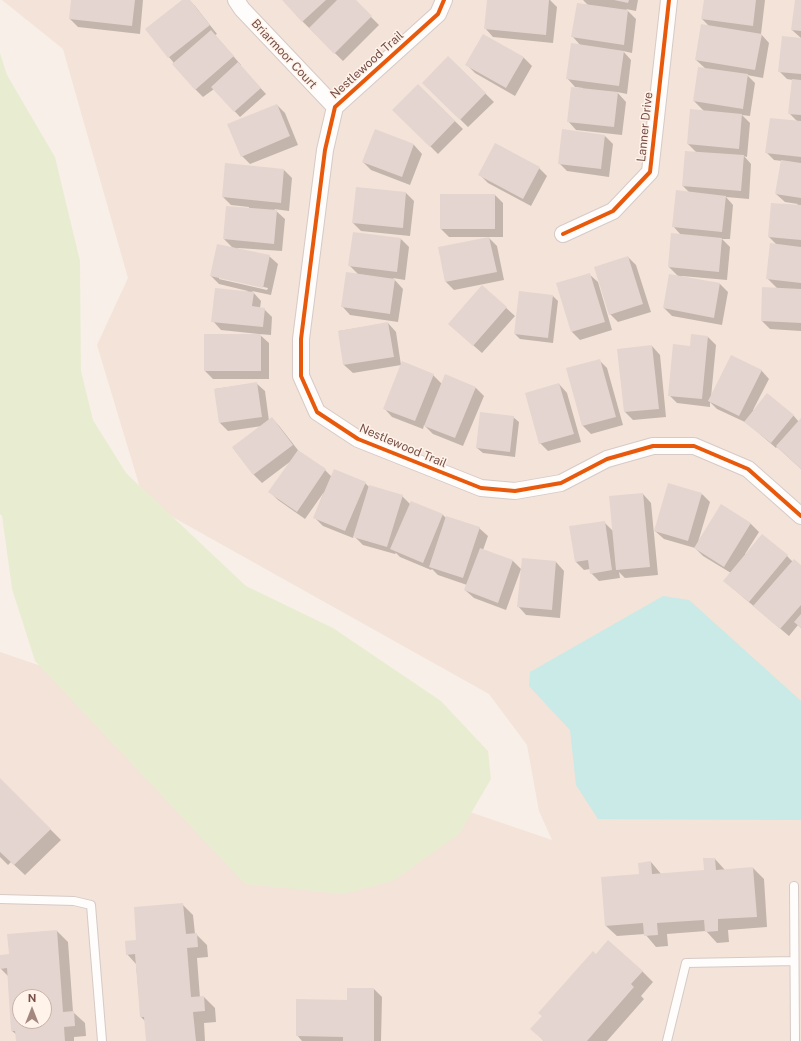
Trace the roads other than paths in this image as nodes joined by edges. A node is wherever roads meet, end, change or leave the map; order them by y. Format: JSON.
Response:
{"nodes":[{"id":1,"x":236,"y":0,"type":"edge"},
{"id":2,"x":444,"y":0,"type":"edge"},
{"id":3,"x":669,"y":0,"type":"edge"},
{"id":4,"x":335,"y":107,"type":"junction"},
{"id":5,"x":563,"y":234,"type":"dead end"},
{"id":6,"x":801,"y":516,"type":"edge"},
{"id":7,"x":794,"y":886,"type":"dead end"},
{"id":8,"x":0,"y":899,"type":"edge"},
{"id":9,"x":794,"y":961,"type":"junction"},
{"id":10,"x":102,"y":1041,"type":"edge"},
{"id":11,"x":667,"y":1041,"type":"edge"},
{"id":12,"x":795,"y":1041,"type":"edge"}],
"edges":[{"from":1,"to":4,"type":"street","name":"Briarmoor Court"},
{"from":2,"to":4,"type":"street","name":"Nestlewood Trail"},
{"from":3,"to":5,"type":"street","name":"Lanner Drive"},
{"from":4,"to":6,"type":"street","name":"Nestlewood Trail"},
{"from":7,"to":9,"type":"lane"},
{"from":8,"to":10,"type":"lane"},
{"from":9,"to":11,"type":"lane"},
{"from":9,"to":12,"type":"lane"}]}
